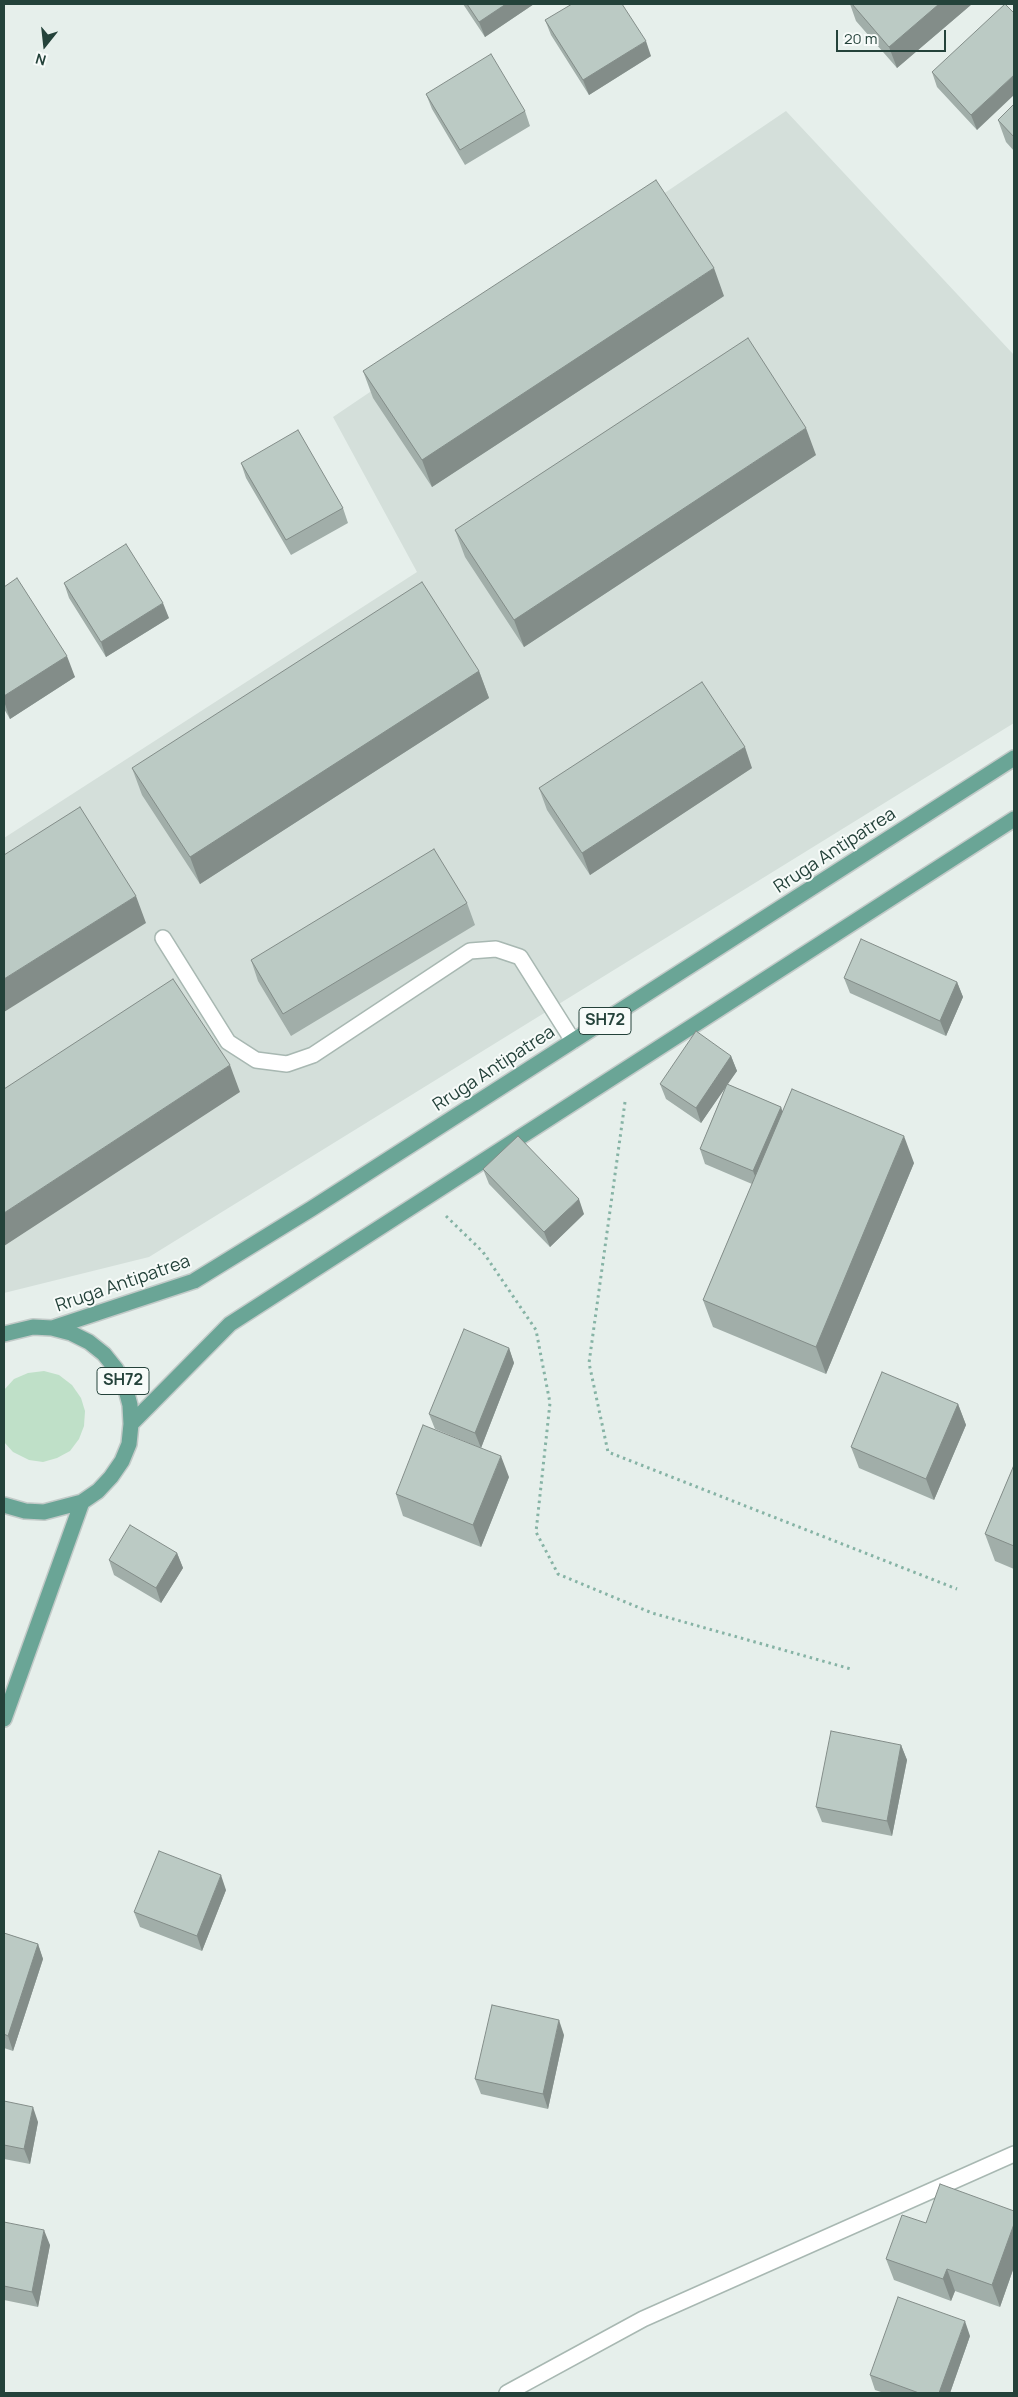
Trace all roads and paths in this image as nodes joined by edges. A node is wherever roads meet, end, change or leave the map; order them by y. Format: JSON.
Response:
{"nodes":[{"id":1,"x":1014,"y":758,"type":"edge"},
{"id":2,"x":1014,"y":819,"type":"edge"},
{"id":3,"x":163,"y":938,"type":"dead end"},
{"id":4,"x":573,"y":1041,"type":"junction"},
{"id":5,"x":630,"y":1067,"type":"junction"},
{"id":6,"x":427,"y":1198,"type":"junction"},
{"id":7,"x":52,"y":1328,"type":"junction"},
{"id":8,"x":4,"y":1334,"type":"edge"},
{"id":9,"x":132,"y":1424,"type":"junction"},
{"id":10,"x":82,"y":1502,"type":"junction"},
{"id":11,"x":4,"y":1505,"type":"edge"},
{"id":12,"x":957,"y":1589,"type":"dead end"},
{"id":13,"x":851,"y":1669,"type":"dead end"},
{"id":14,"x":4,"y":1719,"type":"edge"},
{"id":15,"x":1014,"y":2154,"type":"edge"},
{"id":16,"x":507,"y":2393,"type":"edge"}],
"edges":[{"from":1,"to":4,"type":"main road","name":"Rruga Antipatrea","number":"SH72"},
{"from":2,"to":5,"type":"main road","number":"SH72"},
{"from":3,"to":4,"type":"street"},
{"from":4,"to":7,"type":"main road","name":"Rruga Antipatrea","number":"SH72"},
{"from":5,"to":6,"type":"main road","number":"SH72"},
{"from":5,"to":12,"type":"path"},
{"from":6,"to":9,"type":"main road","number":"SH72"},
{"from":6,"to":13,"type":"path"},
{"from":7,"to":8,"type":"main road","name":"Rruga Antipatrea","number":"SH72"},
{"from":7,"to":9,"type":"main road","name":"Rruga Antipatrea","number":"SH72"},
{"from":9,"to":10,"type":"main road","name":"Rruga Antipatrea","number":"SH72"},
{"from":10,"to":11,"type":"main road","name":"Rruga Antipatrea","number":"SH72"},
{"from":10,"to":14,"type":"main road"},
{"from":15,"to":16,"type":"street"}]}
